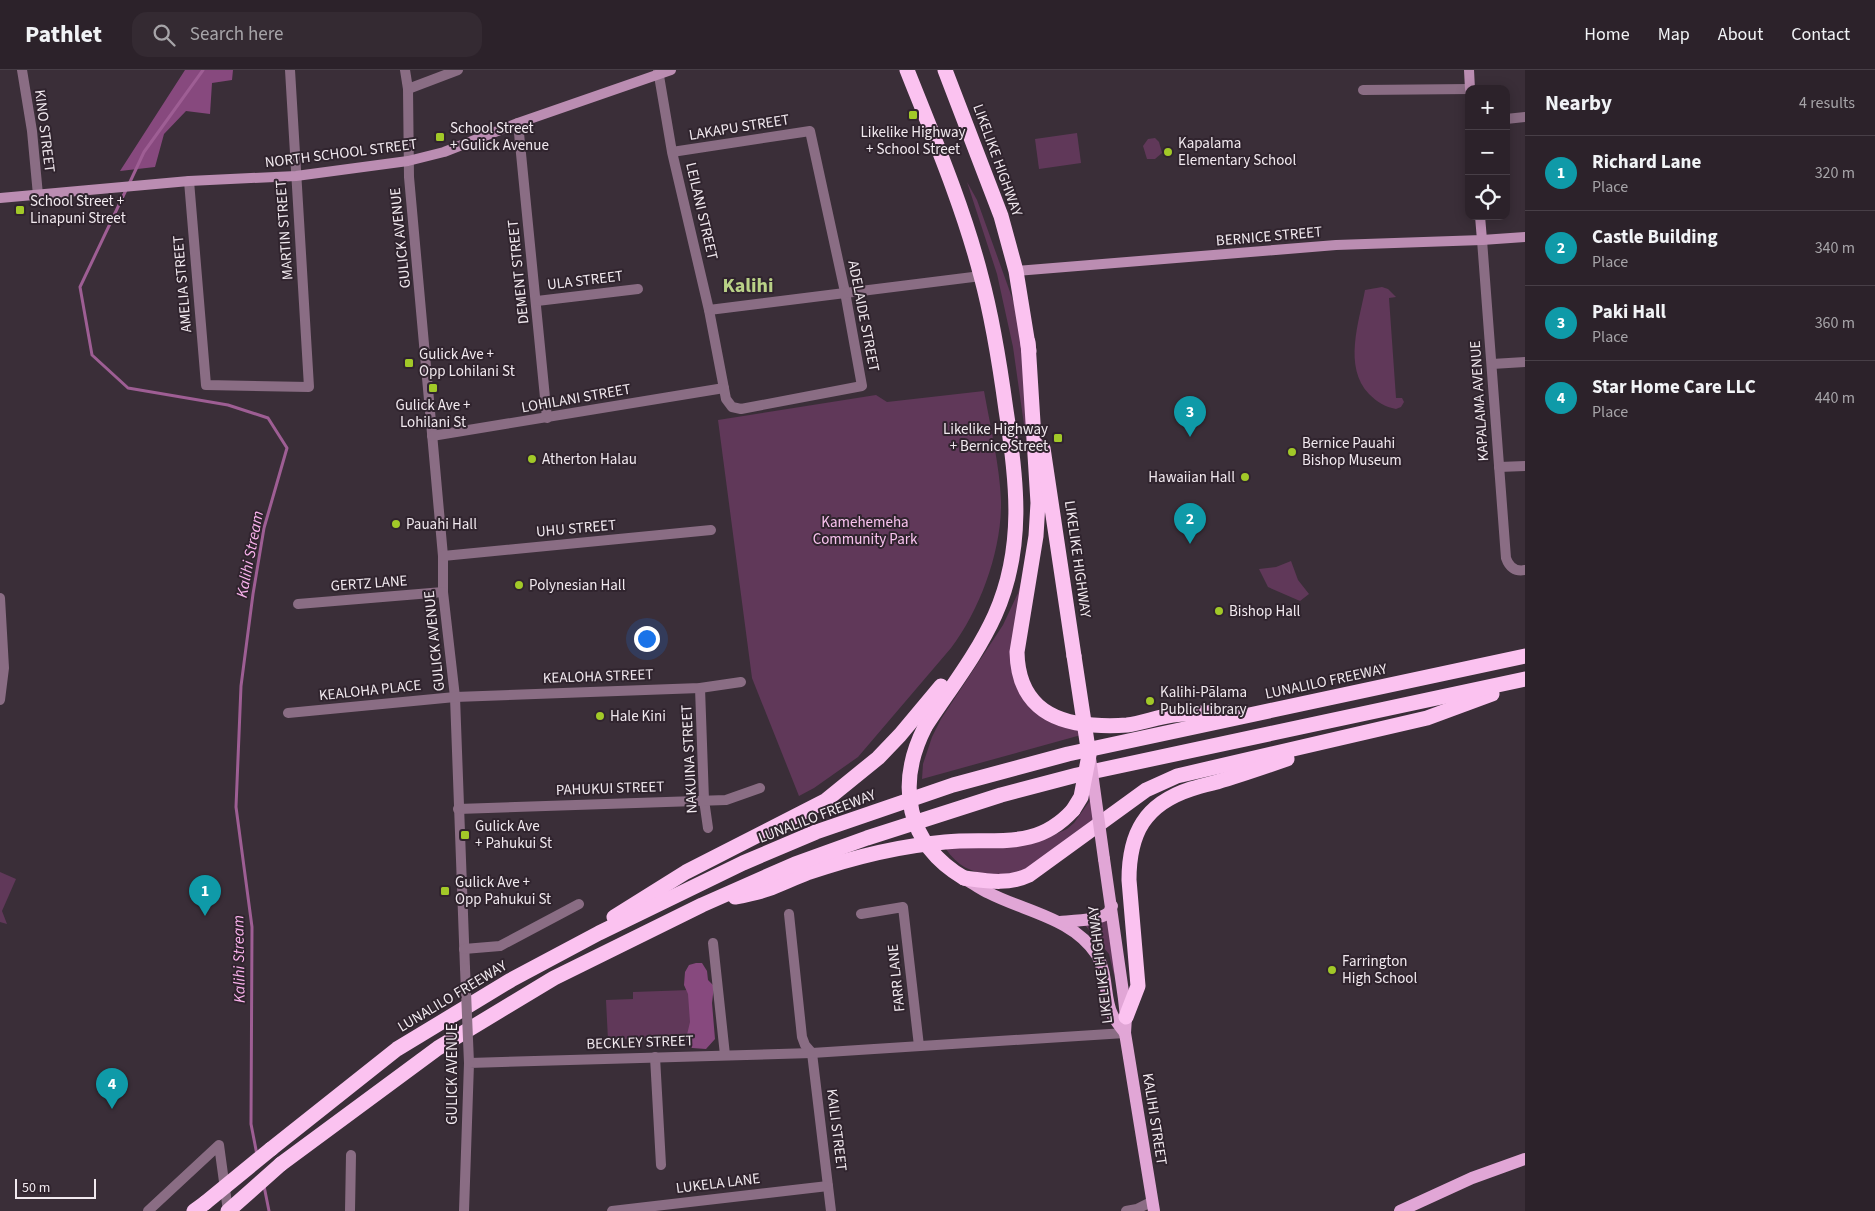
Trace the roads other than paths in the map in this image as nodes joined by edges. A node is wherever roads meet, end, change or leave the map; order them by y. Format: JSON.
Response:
{"nodes":[{"id":1,"x":22,"y":70,"type":"edge"},
{"id":2,"x":290,"y":70,"type":"edge"},
{"id":3,"x":404,"y":70,"type":"edge"},
{"id":4,"x":458,"y":70,"type":"edge"},
{"id":5,"x":672,"y":70,"type":"edge"},
{"id":6,"x":907,"y":70,"type":"edge"},
{"id":7,"x":945,"y":70,"type":"edge"},
{"id":8,"x":1469,"y":70,"type":"edge"},
{"id":9,"x":658,"y":72,"type":"edge"},
{"id":10,"x":1470,"y":85,"type":"edge"},
{"id":11,"x":408,"y":89,"type":"junction"},
{"id":12,"x":1465,"y":89,"type":"edge"},
{"id":13,"x":1363,"y":90,"type":"dead end"},
{"id":14,"x":1525,"y":117,"type":"edge"},
{"id":15,"x":1510,"y":119,"type":"edge"},
{"id":16,"x":518,"y":123,"type":"junction"},
{"id":17,"x":810,"y":131,"type":"joint"},
{"id":18,"x":672,"y":152,"type":"junction"},
{"id":19,"x":408,"y":161,"type":"junction"},
{"id":20,"x":296,"y":176,"type":"junction"},
{"id":21,"x":189,"y":181,"type":"junction"},
{"id":22,"x":38,"y":195,"type":"junction"},
{"id":23,"x":0,"y":198,"type":"edge"},
{"id":24,"x":1480,"y":220,"type":"edge"},
{"id":25,"x":1525,"y":237,"type":"edge"},
{"id":26,"x":1482,"y":240,"type":"junction"},
{"id":27,"x":1016,"y":270,"type":"junction"},
{"id":28,"x":981,"y":276,"type":"junction"},
{"id":29,"x":638,"y":289,"type":"dead end"},
{"id":30,"x":845,"y":292,"type":"junction"},
{"id":31,"x":537,"y":301,"type":"junction"},
{"id":32,"x":709,"y":310,"type":"junction"},
{"id":33,"x":1028,"y":342,"type":"junction"},
{"id":34,"x":1525,"y":362,"type":"edge"},
{"id":35,"x":1492,"y":364,"type":"junction"},
{"id":36,"x":206,"y":385,"type":"joint"},
{"id":37,"x":724,"y":388,"type":"junction"},
{"id":38,"x":547,"y":418,"type":"junction"},
{"id":39,"x":432,"y":436,"type":"junction"},
{"id":40,"x":1525,"y":466,"type":"edge"},
{"id":41,"x":1499,"y":467,"type":"junction"},
{"id":42,"x":711,"y":530,"type":"dead end"},
{"id":43,"x":443,"y":556,"type":"junction"},
{"id":44,"x":1525,"y":570,"type":"edge"},
{"id":45,"x":1006,"y":581,"type":"junction"},
{"id":46,"x":443,"y":592,"type":"junction"},
{"id":47,"x":0,"y":598,"type":"edge"},
{"id":48,"x":298,"y":604,"type":"dead end"},
{"id":49,"x":1525,"y":656,"type":"edge"},
{"id":50,"x":1525,"y":680,"type":"edge"},
{"id":51,"x":741,"y":682,"type":"dead end"},
{"id":52,"x":700,"y":688,"type":"junction"},
{"id":53,"x":455,"y":697,"type":"junction"},
{"id":54,"x":0,"y":700,"type":"edge"},
{"id":55,"x":1284,"y":708,"type":"junction"},
{"id":56,"x":288,"y":713,"type":"dead end"},
{"id":57,"x":1367,"y":732,"type":"junction"},
{"id":58,"x":1089,"y":754,"type":"junction"},
{"id":59,"x":760,"y":788,"type":"dead end"},
{"id":60,"x":704,"y":800,"type":"junction"},
{"id":61,"x":458,"y":809,"type":"junction"},
{"id":62,"x":708,"y":828,"type":"dead end"},
{"id":63,"x":964,"y":878,"type":"junction"},
{"id":64,"x":578,"y":904,"type":"dead end"},
{"id":65,"x":702,"y":905,"type":"junction"},
{"id":66,"x":1112,"y":906,"type":"junction"},
{"id":67,"x":789,"y":914,"type":"dead end"},
{"id":68,"x":861,"y":914,"type":"dead end"},
{"id":69,"x":1058,"y":922,"type":"junction"},
{"id":70,"x":713,"y":943,"type":"dead end"},
{"id":71,"x":464,"y":949,"type":"junction"},
{"id":72,"x":511,"y":980,"type":"junction"},
{"id":73,"x":1126,"y":1017,"type":"junction"},
{"id":74,"x":1125,"y":1033,"type":"junction"},
{"id":75,"x":918,"y":1046,"type":"junction"},
{"id":76,"x":812,"y":1053,"type":"junction"},
{"id":77,"x":725,"y":1054,"type":"junction"},
{"id":78,"x":655,"y":1057,"type":"junction"},
{"id":79,"x":469,"y":1062,"type":"junction"},
{"id":80,"x":351,"y":1155,"type":"dead end"},
{"id":81,"x":1525,"y":1160,"type":"edge"},
{"id":82,"x":661,"y":1165,"type":"dead end"},
{"id":83,"x":828,"y":1186,"type":"junction"},
{"id":84,"x":1154,"y":1206,"type":"edge"},
{"id":85,"x":198,"y":1208,"type":"edge"},
{"id":86,"x":148,"y":1211,"type":"edge"},
{"id":87,"x":228,"y":1211,"type":"edge"},
{"id":88,"x":350,"y":1211,"type":"edge"},
{"id":89,"x":464,"y":1211,"type":"edge"},
{"id":90,"x":612,"y":1211,"type":"edge"},
{"id":91,"x":831,"y":1211,"type":"edge"},
{"id":92,"x":1126,"y":1211,"type":"edge"},
{"id":93,"x":1400,"y":1211,"type":"edge"}],
"edges":[{"from":1,"to":22,"type":"street","name":"KINO STREET"},
{"from":2,"to":20,"type":"street","name":"MARTIN STREET"},
{"from":3,"to":11,"type":"street","name":"GULICK AVENUE"},
{"from":4,"to":11,"type":"street"},
{"from":5,"to":9,"type":"main road","name":"NORTH SCHOOL STREET"},
{"from":6,"to":28,"type":"highway","name":"LIKELIKE HIGHWAY"},
{"from":7,"to":27,"type":"highway","name":"LIKELIKE HIGHWAY"},
{"from":8,"to":10,"type":"main road"},
{"from":9,"to":16,"type":"main road","name":"NORTH SCHOOL STREET"},
{"from":9,"to":18,"type":"street","name":"LEILANI STREET"},
{"from":11,"to":19,"type":"street","name":"GULICK AVENUE"},
{"from":12,"to":13,"type":"street"},
{"from":14,"to":15,"type":"street"},
{"from":16,"to":19,"type":"main road","name":"NORTH SCHOOL STREET"},
{"from":16,"to":31,"type":"street","name":"DEMENT STREET"},
{"from":17,"to":18,"type":"street","name":"LAKAPU STREET"},
{"from":17,"to":30,"type":"street","name":"ADELAIDE STREET"},
{"from":18,"to":32,"type":"street","name":"LEILANI STREET"},
{"from":19,"to":20,"type":"main road","name":"NORTH SCHOOL STREET"},
{"from":19,"to":39,"type":"street","name":"GULICK AVENUE"},
{"from":20,"to":21,"type":"main road","name":"NORTH SCHOOL STREET"},
{"from":20,"to":36,"type":"street","name":"MARTIN STREET"},
{"from":21,"to":22,"type":"main road","name":"NORTH SCHOOL STREET"},
{"from":21,"to":36,"type":"street","name":"AMELIA STREET"},
{"from":22,"to":23,"type":"main road","name":"NORTH SCHOOL STREET"},
{"from":24,"to":26,"type":"main road","name":"KAPALAMA AVENUE"},
{"from":25,"to":26,"type":"main road","name":"BERNICE STREET"},
{"from":26,"to":27,"type":"main road","name":"BERNICE STREET"},
{"from":26,"to":35,"type":"street","name":"KAPALAMA AVENUE"},
{"from":27,"to":33,"type":"highway","name":"LIKELIKE HIGHWAY"},
{"from":28,"to":30,"type":"street"},
{"from":28,"to":45,"type":"highway","name":"LIKELIKE HIGHWAY"},
{"from":29,"to":31,"type":"street","name":"ULA STREET"},
{"from":30,"to":32,"type":"street"},
{"from":30,"to":37,"type":"street","name":"ADELAIDE STREET"},
{"from":31,"to":38,"type":"street","name":"DEMENT STREET"},
{"from":32,"to":37,"type":"street","name":"LEILANI STREET"},
{"from":33,"to":55,"type":"highway"},
{"from":33,"to":58,"type":"highway","name":"LIKELIKE HIGHWAY","bridge":true},
{"from":34,"to":35,"type":"street"},
{"from":35,"to":41,"type":"street","name":"KAPALAMA AVENUE"},
{"from":37,"to":38,"type":"street","name":"LOHILANI STREET"},
{"from":38,"to":39,"type":"street","name":"LOHILANI STREET"},
{"from":39,"to":43,"type":"street","name":"GULICK AVENUE"},
{"from":40,"to":41,"type":"street"},
{"from":41,"to":44,"type":"street","name":"KAPALAMA AVENUE"},
{"from":42,"to":43,"type":"street","name":"UHU STREET"},
{"from":43,"to":46,"type":"street","name":"GULICK AVENUE"},
{"from":45,"to":63,"type":"highway","name":"LIKELIKE HIGHWAY","bridge":true},
{"from":45,"to":72,"type":"highway"},
{"from":46,"to":48,"type":"street","name":"GERTZ LANE"},
{"from":46,"to":53,"type":"street","name":"GULICK AVENUE"},
{"from":47,"to":54,"type":"street"},
{"from":49,"to":55,"type":"highway","name":"LUNALILO FREEWAY"},
{"from":50,"to":57,"type":"highway"},
{"from":50,"to":65,"type":"highway"},
{"from":51,"to":52,"type":"street","name":"KEALOHA STREET"},
{"from":52,"to":53,"type":"street","name":"KEALOHA STREET"},
{"from":52,"to":60,"type":"street","name":"NAKUINA STREET"},
{"from":53,"to":56,"type":"street","name":"KEALOHA PLACE"},
{"from":53,"to":61,"type":"street","name":"GULICK AVENUE"},
{"from":55,"to":72,"type":"highway","name":"LUNALILO FREEWAY"},
{"from":57,"to":63,"type":"highway"},
{"from":57,"to":73,"type":"highway"},
{"from":58,"to":65,"type":"highway","bridge":true},
{"from":58,"to":66,"type":"main road","name":"LIKELIKE HIGHWAY","bridge":true},
{"from":59,"to":60,"type":"street","name":"PAHUKUI STREET"},
{"from":60,"to":61,"type":"street","name":"PAHUKUI STREET"},
{"from":60,"to":62,"type":"street","name":"NAKUINA STREET"},
{"from":61,"to":71,"type":"street","name":"GULICK AVENUE"},
{"from":63,"to":69,"type":"main road","name":"LIKELIKE HIGHWAY"},
{"from":64,"to":71,"type":"street"},
{"from":65,"to":87,"type":"highway","bridge":true},
{"from":66,"to":69,"type":"main road"},
{"from":66,"to":73,"type":"main road","name":"LIKELIKE HIGHWAY"},
{"from":67,"to":76,"type":"street"},
{"from":68,"to":75,"type":"street","name":"FARR LANE"},
{"from":69,"to":74,"type":"main road","name":"LIKELIKE HIGHWAY"},
{"from":70,"to":77,"type":"street"},
{"from":71,"to":79,"type":"street","name":"GULICK AVENUE","bridge":true},
{"from":72,"to":85,"type":"highway","name":"LUNALILO FREEWAY","bridge":true},
{"from":73,"to":74,"type":"main road","name":"LIKELIKE HIGHWAY"},
{"from":74,"to":75,"type":"street","name":"BECKLEY STREET"},
{"from":74,"to":84,"type":"main road","name":"KALIHI STREET"},
{"from":75,"to":76,"type":"street","name":"BECKLEY STREET"},
{"from":76,"to":77,"type":"street","name":"BECKLEY STREET"},
{"from":76,"to":83,"type":"street","name":"KAILI STREET"},
{"from":77,"to":78,"type":"street","name":"BECKLEY STREET"},
{"from":78,"to":79,"type":"street","name":"BECKLEY STREET"},
{"from":78,"to":82,"type":"street"},
{"from":79,"to":89,"type":"street","name":"GULICK AVENUE"},
{"from":80,"to":88,"type":"street"},
{"from":81,"to":93,"type":"main road"},
{"from":83,"to":90,"type":"street","name":"LUKELA LANE"},
{"from":83,"to":91,"type":"street","name":"KAILI STREET"},
{"from":84,"to":92,"type":"street"},
{"from":86,"to":87,"type":"street"}]}
